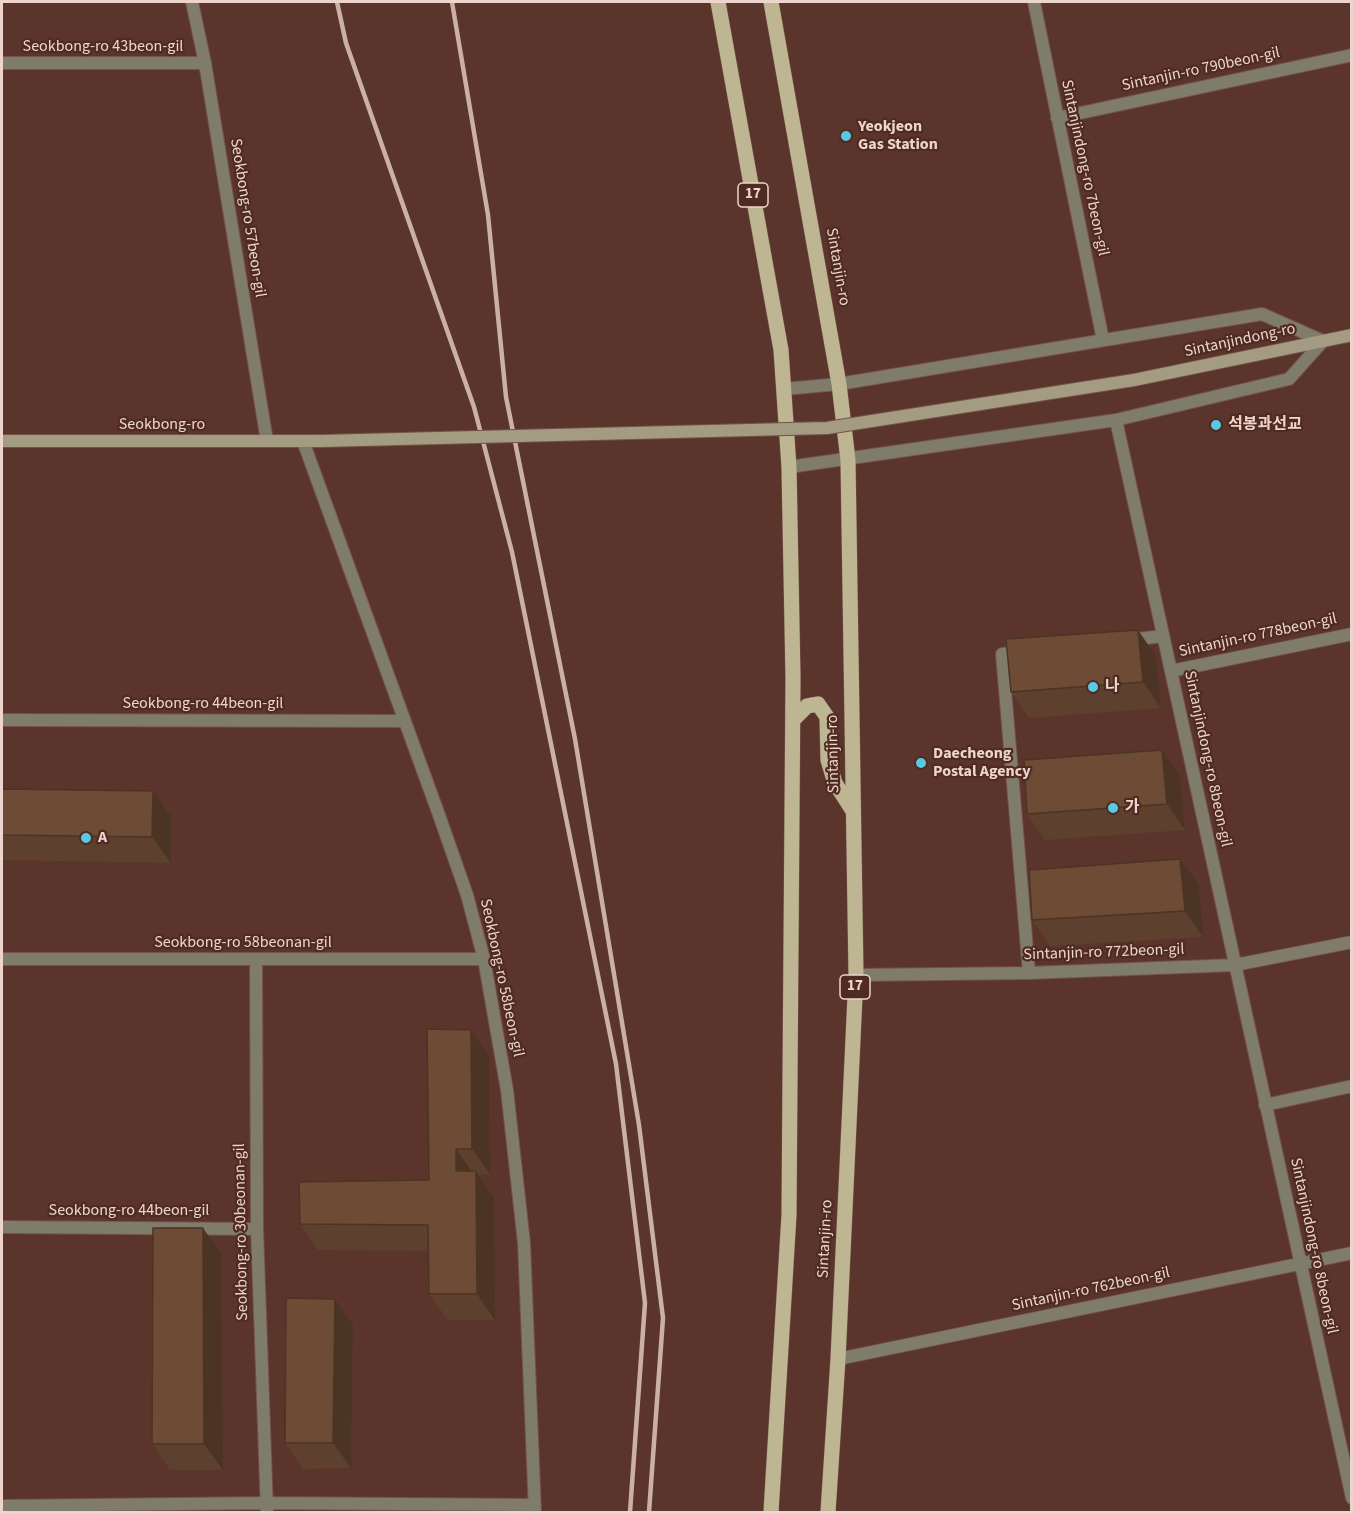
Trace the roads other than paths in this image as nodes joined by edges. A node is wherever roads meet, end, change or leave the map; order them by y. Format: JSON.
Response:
{"nodes":[{"id":1,"x":192,"y":2,"type":"edge"},
{"id":2,"x":718,"y":2,"type":"edge"},
{"id":3,"x":771,"y":2,"type":"edge"},
{"id":4,"x":1034,"y":2,"type":"edge"},
{"id":5,"x":1352,"y":55,"type":"edge"},
{"id":6,"x":2,"y":63,"type":"edge"},
{"id":7,"x":205,"y":63,"type":"junction"},
{"id":8,"x":1057,"y":118,"type":"junction"},
{"id":9,"x":1352,"y":335,"type":"edge"},
{"id":10,"x":1103,"y":340,"type":"junction"},
{"id":11,"x":1323,"y":341,"type":"junction"},
{"id":12,"x":839,"y":384,"type":"junction"},
{"id":13,"x":784,"y":389,"type":"junction"},
{"id":14,"x":1116,"y":420,"type":"junction"},
{"id":15,"x":2,"y":441,"type":"edge"},
{"id":16,"x":267,"y":441,"type":"junction"},
{"id":17,"x":303,"y":441,"type":"junction"},
{"id":18,"x":322,"y":441,"type":"joint"},
{"id":19,"x":848,"y":460,"type":"junction"},
{"id":20,"x":789,"y":467,"type":"junction"},
{"id":21,"x":1352,"y":634,"type":"edge"},
{"id":22,"x":1163,"y":636,"type":"junction"},
{"id":23,"x":1117,"y":641,"type":"edge"},
{"id":24,"x":1036,"y":650,"type":"edge"},
{"id":25,"x":1171,"y":671,"type":"junction"},
{"id":26,"x":2,"y":720,"type":"edge"},
{"id":27,"x":794,"y":720,"type":"junction"},
{"id":28,"x":404,"y":721,"type":"junction"},
{"id":29,"x":853,"y":811,"type":"junction"},
{"id":30,"x":1352,"y":942,"type":"edge"},
{"id":31,"x":2,"y":959,"type":"edge"},
{"id":32,"x":256,"y":959,"type":"junction"},
{"id":33,"x":484,"y":959,"type":"junction"},
{"id":34,"x":1235,"y":965,"type":"junction"},
{"id":35,"x":1029,"y":973,"type":"junction"},
{"id":36,"x":856,"y":975,"type":"junction"},
{"id":37,"x":1352,"y":1086,"type":"edge"},
{"id":38,"x":1265,"y":1105,"type":"junction"},
{"id":39,"x":2,"y":1227,"type":"edge"},
{"id":40,"x":257,"y":1229,"type":"junction"},
{"id":41,"x":1352,"y":1253,"type":"edge"},
{"id":42,"x":1300,"y":1264,"type":"junction"},
{"id":43,"x":838,"y":1359,"type":"junction"},
{"id":44,"x":1352,"y":1498,"type":"edge"},
{"id":45,"x":2,"y":1506,"type":"edge"},
{"id":46,"x":266,"y":1508,"type":"edge"},
{"id":47,"x":535,"y":1509,"type":"edge"},
{"id":48,"x":771,"y":1512,"type":"edge"},
{"id":49,"x":828,"y":1512,"type":"edge"}],
"edges":[{"from":1,"to":7,"type":"street","name":"Seokbong-ro 57beon-gil"},
{"from":2,"to":13,"type":"main road","number":"17"},
{"from":3,"to":12,"type":"main road","name":"Sintanjin-ro","number":"17"},
{"from":4,"to":8,"type":"street","name":"Sintanjindong-ro 7beon-gil"},
{"from":5,"to":8,"type":"street","name":"Sintanjin-ro 790beon-gil"},
{"from":6,"to":7,"type":"street","name":"Seokbong-ro 43beon-gil"},
{"from":7,"to":16,"type":"street","name":"Seokbong-ro 57beon-gil"},
{"from":8,"to":10,"type":"street","name":"Sintanjindong-ro 7beon-gil"},
{"from":9,"to":11,"type":"main road","name":"Sintanjindong-ro"},
{"from":10,"to":11,"type":"street"},
{"from":10,"to":12,"type":"street"},
{"from":11,"to":14,"type":"street"},
{"from":11,"to":18,"type":"main road","name":"Sintanjindong-ro","bridge":true},
{"from":12,"to":13,"type":"street"},
{"from":12,"to":19,"type":"main road","name":"Sintanjin-ro","number":"17"},
{"from":13,"to":20,"type":"main road","number":"17"},
{"from":14,"to":19,"type":"street"},
{"from":14,"to":22,"type":"street","name":"Sintanjindong-ro 8beon-gil"},
{"from":15,"to":16,"type":"main road","name":"Seokbong-ro"},
{"from":16,"to":17,"type":"main road","name":"Seokbong-ro"},
{"from":17,"to":18,"type":"main road","name":"Seokbong-ro"},
{"from":17,"to":28,"type":"street","name":"Seokbong-ro 58beon-gil"},
{"from":19,"to":20,"type":"street"},
{"from":19,"to":29,"type":"main road","name":"Sintanjin-ro","number":"17"},
{"from":20,"to":27,"type":"main road","number":"17"},
{"from":21,"to":25,"type":"street","name":"Sintanjin-ro 778beon-gil"},
{"from":22,"to":23,"type":"street"},
{"from":22,"to":25,"type":"street","name":"Sintanjindong-ro 8beon-gil"},
{"from":24,"to":35,"type":"street"},
{"from":25,"to":34,"type":"street","name":"Sintanjindong-ro 8beon-gil"},
{"from":26,"to":28,"type":"street","name":"Seokbong-ro 44beon-gil"},
{"from":27,"to":29,"type":"main road"},
{"from":27,"to":48,"type":"main road","number":"17"},
{"from":28,"to":33,"type":"street","name":"Seokbong-ro 58beon-gil"},
{"from":29,"to":36,"type":"main road","name":"Sintanjin-ro","number":"17"},
{"from":30,"to":34,"type":"street","name":"Sintanjin-ro 772beon-gil"},
{"from":31,"to":32,"type":"street","name":"Seokbong-ro 58beonan-gil"},
{"from":32,"to":33,"type":"street","name":"Seokbong-ro 58beonan-gil"},
{"from":32,"to":40,"type":"street","name":"Seokbong-ro 30beonan-gil"},
{"from":33,"to":47,"type":"street","name":"Seokbong-ro 58beon-gil"},
{"from":34,"to":35,"type":"street","name":"Sintanjin-ro 772beon-gil"},
{"from":34,"to":38,"type":"street","name":"Sintanjindong-ro 8beon-gil"},
{"from":35,"to":36,"type":"street","name":"Sintanjin-ro 772beon-gil"},
{"from":36,"to":43,"type":"main road","name":"Sintanjin-ro","number":"17"},
{"from":37,"to":38,"type":"street"},
{"from":38,"to":42,"type":"street","name":"Sintanjindong-ro 8beon-gil"},
{"from":39,"to":40,"type":"street","name":"Seokbong-ro 44beon-gil"},
{"from":40,"to":46,"type":"street","name":"Seokbong-ro 30beonan-gil"},
{"from":41,"to":42,"type":"street","name":"Sintanjin-ro 762beon-gil"},
{"from":42,"to":43,"type":"street","name":"Sintanjin-ro 762beon-gil"},
{"from":42,"to":44,"type":"street","name":"Sintanjindong-ro 8beon-gil"},
{"from":43,"to":49,"type":"main road","name":"Sintanjin-ro","number":"17"},
{"from":45,"to":46,"type":"street"},
{"from":46,"to":47,"type":"street"}]}
